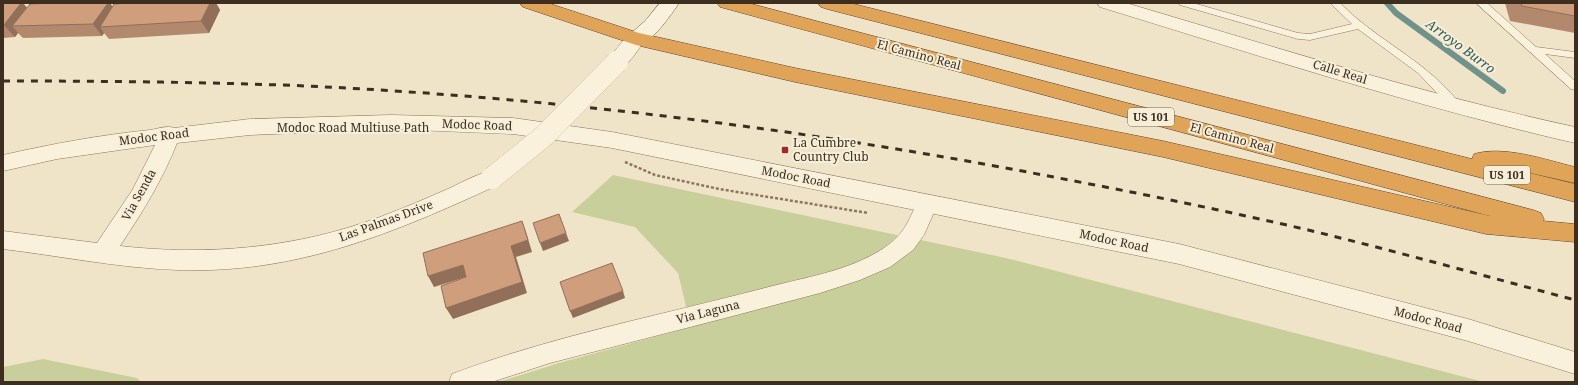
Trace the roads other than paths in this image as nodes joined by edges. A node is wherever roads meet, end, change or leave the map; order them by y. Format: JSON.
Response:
{"nodes":[{"id":1,"x":529,"y":3,"type":"edge"},
{"id":2,"x":670,"y":3,"type":"edge"},
{"id":3,"x":726,"y":3,"type":"edge"},
{"id":4,"x":827,"y":3,"type":"edge"},
{"id":5,"x":1106,"y":3,"type":"edge"},
{"id":6,"x":1183,"y":3,"type":"edge"},
{"id":7,"x":1335,"y":3,"type":"edge"},
{"id":8,"x":1481,"y":3,"type":"edge"},
{"id":9,"x":1358,"y":26,"type":"junction"},
{"id":10,"x":636,"y":39,"type":"junction"},
{"id":11,"x":1535,"y":50,"type":"junction"},
{"id":12,"x":1575,"y":55,"type":"edge"},
{"id":13,"x":1575,"y":87,"type":"edge"},
{"id":14,"x":1457,"y":107,"type":"junction"},
{"id":15,"x":170,"y":134,"type":"junction"},
{"id":16,"x":1575,"y":135,"type":"edge"},
{"id":17,"x":1438,"y":158,"type":"junction"},
{"id":18,"x":3,"y":164,"type":"edge"},
{"id":19,"x":1575,"y":175,"type":"edge"},
{"id":20,"x":1575,"y":193,"type":"edge"},
{"id":21,"x":927,"y":203,"type":"junction"},
{"id":22,"x":1575,"y":231,"type":"edge"},
{"id":23,"x":3,"y":240,"type":"edge"},
{"id":24,"x":103,"y":252,"type":"junction"},
{"id":25,"x":1575,"y":362,"type":"edge"},
{"id":26,"x":461,"y":382,"type":"edge"}],
"edges":[{"from":1,"to":10,"type":"highway"},
{"from":2,"to":10,"type":"street","name":"Las Palmas Drive"},
{"from":3,"to":22,"type":"highway","name":"El Camino Real","number":"US 101"},
{"from":4,"to":17,"type":"highway","number":"US 101"},
{"from":5,"to":14,"type":"street","name":"Calle Real"},
{"from":6,"to":9,"type":"lane"},
{"from":7,"to":9,"type":"lane"},
{"from":8,"to":11,"type":"lane"},
{"from":9,"to":14,"type":"lane"},
{"from":10,"to":22,"type":"highway"},
{"from":10,"to":24,"type":"street","name":"Las Palmas Drive","bridge":true},
{"from":11,"to":12,"type":"lane"},
{"from":11,"to":13,"type":"lane"},
{"from":14,"to":16,"type":"street","name":"Calle Real"},
{"from":15,"to":18,"type":"street","name":"Modoc Road"},
{"from":15,"to":21,"type":"street","name":"Modoc Road"},
{"from":15,"to":24,"type":"street","name":"Via Senda"},
{"from":17,"to":19,"type":"highway"},
{"from":17,"to":20,"type":"highway","number":"US 101"},
{"from":21,"to":25,"type":"street","name":"Modoc Road"},
{"from":21,"to":26,"type":"street","name":"Via Laguna"},
{"from":23,"to":24,"type":"street","name":"Las Palmas Drive"}]}
